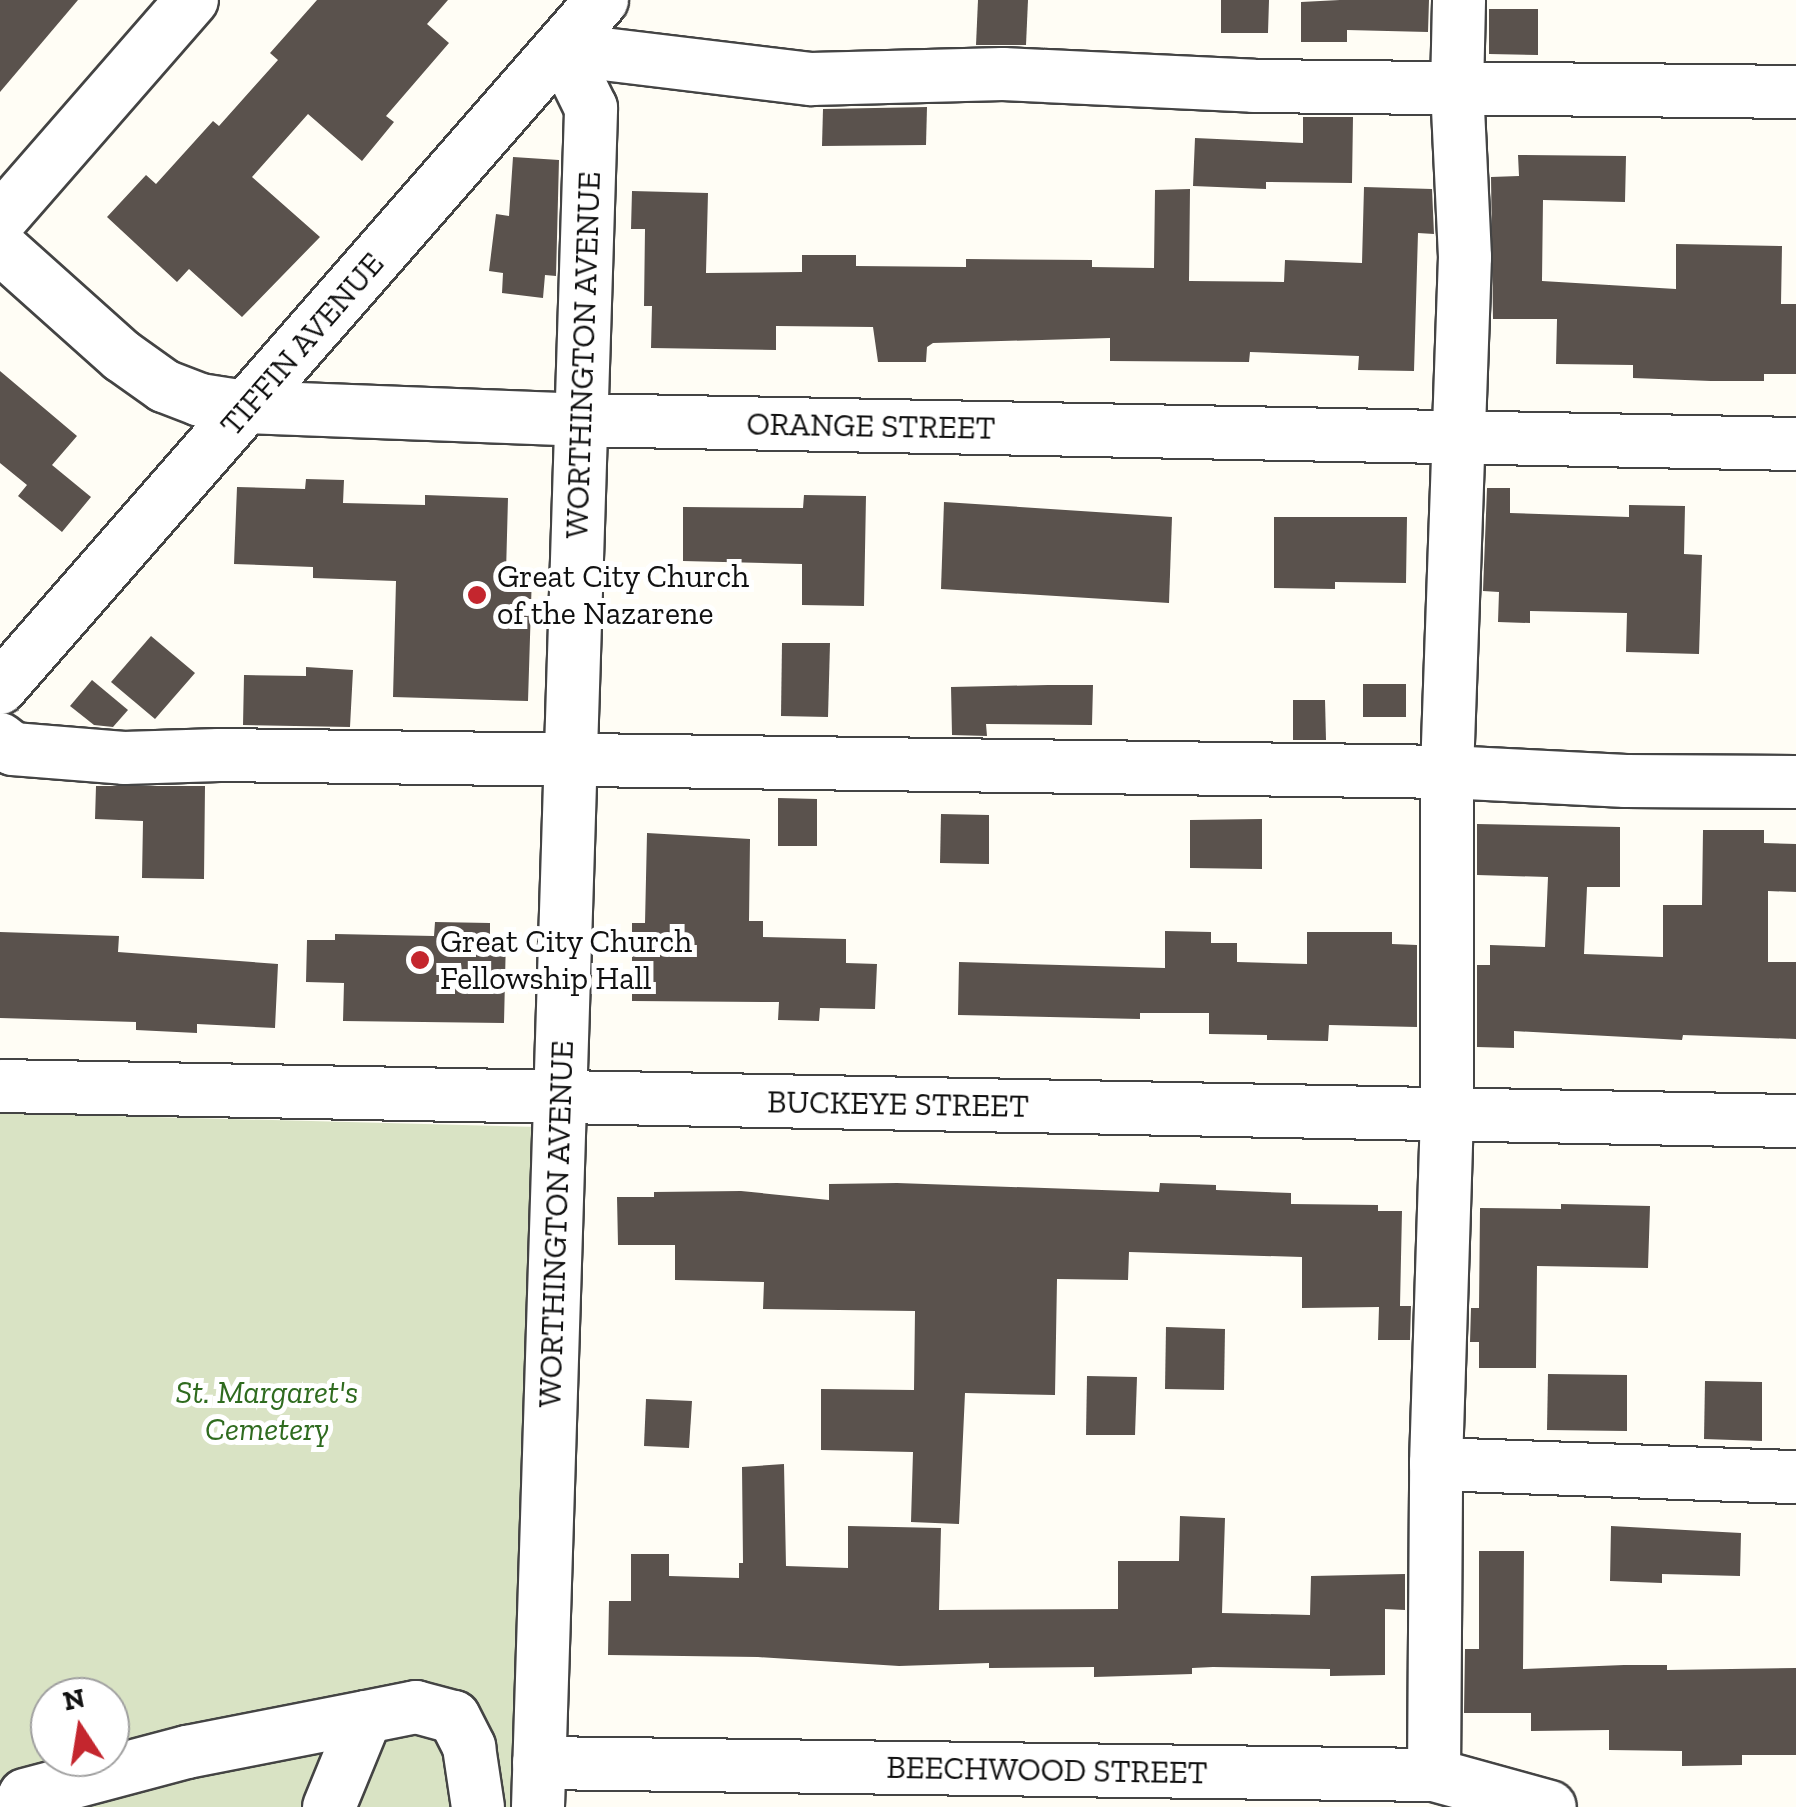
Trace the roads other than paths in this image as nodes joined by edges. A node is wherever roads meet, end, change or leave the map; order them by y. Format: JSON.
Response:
{"nodes":[{"id":1,"x":192,"y":0,"type":"edge"},
{"id":2,"x":602,"y":0,"type":"edge"},
{"id":3,"x":1459,"y":0,"type":"edge"},
{"id":4,"x":562,"y":49,"type":"junction"},
{"id":5,"x":1457,"y":90,"type":"junction"},
{"id":6,"x":1796,"y":92,"type":"edge"},
{"id":7,"x":0,"y":220,"type":"edge"},
{"id":8,"x":0,"y":248,"type":"edge"},
{"id":9,"x":246,"y":407,"type":"junction"},
{"id":10,"x":580,"y":420,"type":"junction"},
{"id":11,"x":1455,"y":438,"type":"junction"},
{"id":12,"x":1796,"y":444,"type":"edge"},
{"id":13,"x":0,"y":688,"type":"edge"},
{"id":14,"x":0,"y":739,"type":"edge"},
{"id":15,"x":568,"y":762,"type":"junction"},
{"id":16,"x":1446,"y":772,"type":"junction"},
{"id":17,"x":1796,"y":782,"type":"edge"},
{"id":18,"x":0,"y":1086,"type":"edge"},
{"id":19,"x":560,"y":1098,"type":"junction"},
{"id":20,"x":1447,"y":1114,"type":"junction"},
{"id":21,"x":1796,"y":1120,"type":"edge"},
{"id":22,"x":1436,"y":1464,"type":"junction"},
{"id":23,"x":1796,"y":1478,"type":"edge"},
{"id":24,"x":366,"y":1716,"type":"junction"},
{"id":25,"x":1434,"y":1775,"type":"junction"},
{"id":26,"x":538,"y":1785,"type":"edge"},
{"id":27,"x":0,"y":1798,"type":"edge"},
{"id":28,"x":16,"y":1807,"type":"edge"},
{"id":29,"x":330,"y":1807,"type":"edge"},
{"id":30,"x":478,"y":1807,"type":"edge"},
{"id":31,"x":1550,"y":1807,"type":"edge"}],
"edges":[{"from":1,"to":7,"type":"street"},
{"from":2,"to":4,"type":"street","name":"TIFFIN AVENUE"},
{"from":3,"to":5,"type":"street"},
{"from":4,"to":5,"type":"street"},
{"from":4,"to":9,"type":"street","name":"TIFFIN AVENUE"},
{"from":4,"to":10,"type":"street","name":"WORTHINGTON AVENUE"},
{"from":5,"to":6,"type":"street"},
{"from":5,"to":11,"type":"street"},
{"from":8,"to":9,"type":"street","name":"ORANGE STREET"},
{"from":9,"to":10,"type":"street","name":"ORANGE STREET"},
{"from":9,"to":13,"type":"street","name":"TIFFIN AVENUE"},
{"from":10,"to":11,"type":"street","name":"ORANGE STREET"},
{"from":10,"to":15,"type":"street","name":"WORTHINGTON AVENUE"},
{"from":11,"to":12,"type":"street","name":"ORANGE STREET"},
{"from":11,"to":16,"type":"street"},
{"from":14,"to":15,"type":"street"},
{"from":15,"to":16,"type":"street"},
{"from":15,"to":19,"type":"street","name":"WORTHINGTON AVENUE"},
{"from":16,"to":17,"type":"street"},
{"from":16,"to":20,"type":"street"},
{"from":18,"to":19,"type":"street","name":"BUCKEYE STREET"},
{"from":19,"to":20,"type":"street","name":"BUCKEYE STREET"},
{"from":19,"to":26,"type":"street","name":"WORTHINGTON AVENUE"},
{"from":20,"to":21,"type":"street","name":"BUCKEYE STREET"},
{"from":20,"to":22,"type":"street"},
{"from":22,"to":23,"type":"street"},
{"from":22,"to":25,"type":"street"},
{"from":24,"to":28,"type":"street"},
{"from":24,"to":29,"type":"street"},
{"from":24,"to":30,"type":"street"},
{"from":25,"to":26,"type":"street","name":"BEECHWOOD STREET"},
{"from":25,"to":31,"type":"street","name":"BEECHWOOD STREET"},
{"from":27,"to":28,"type":"street"}]}
